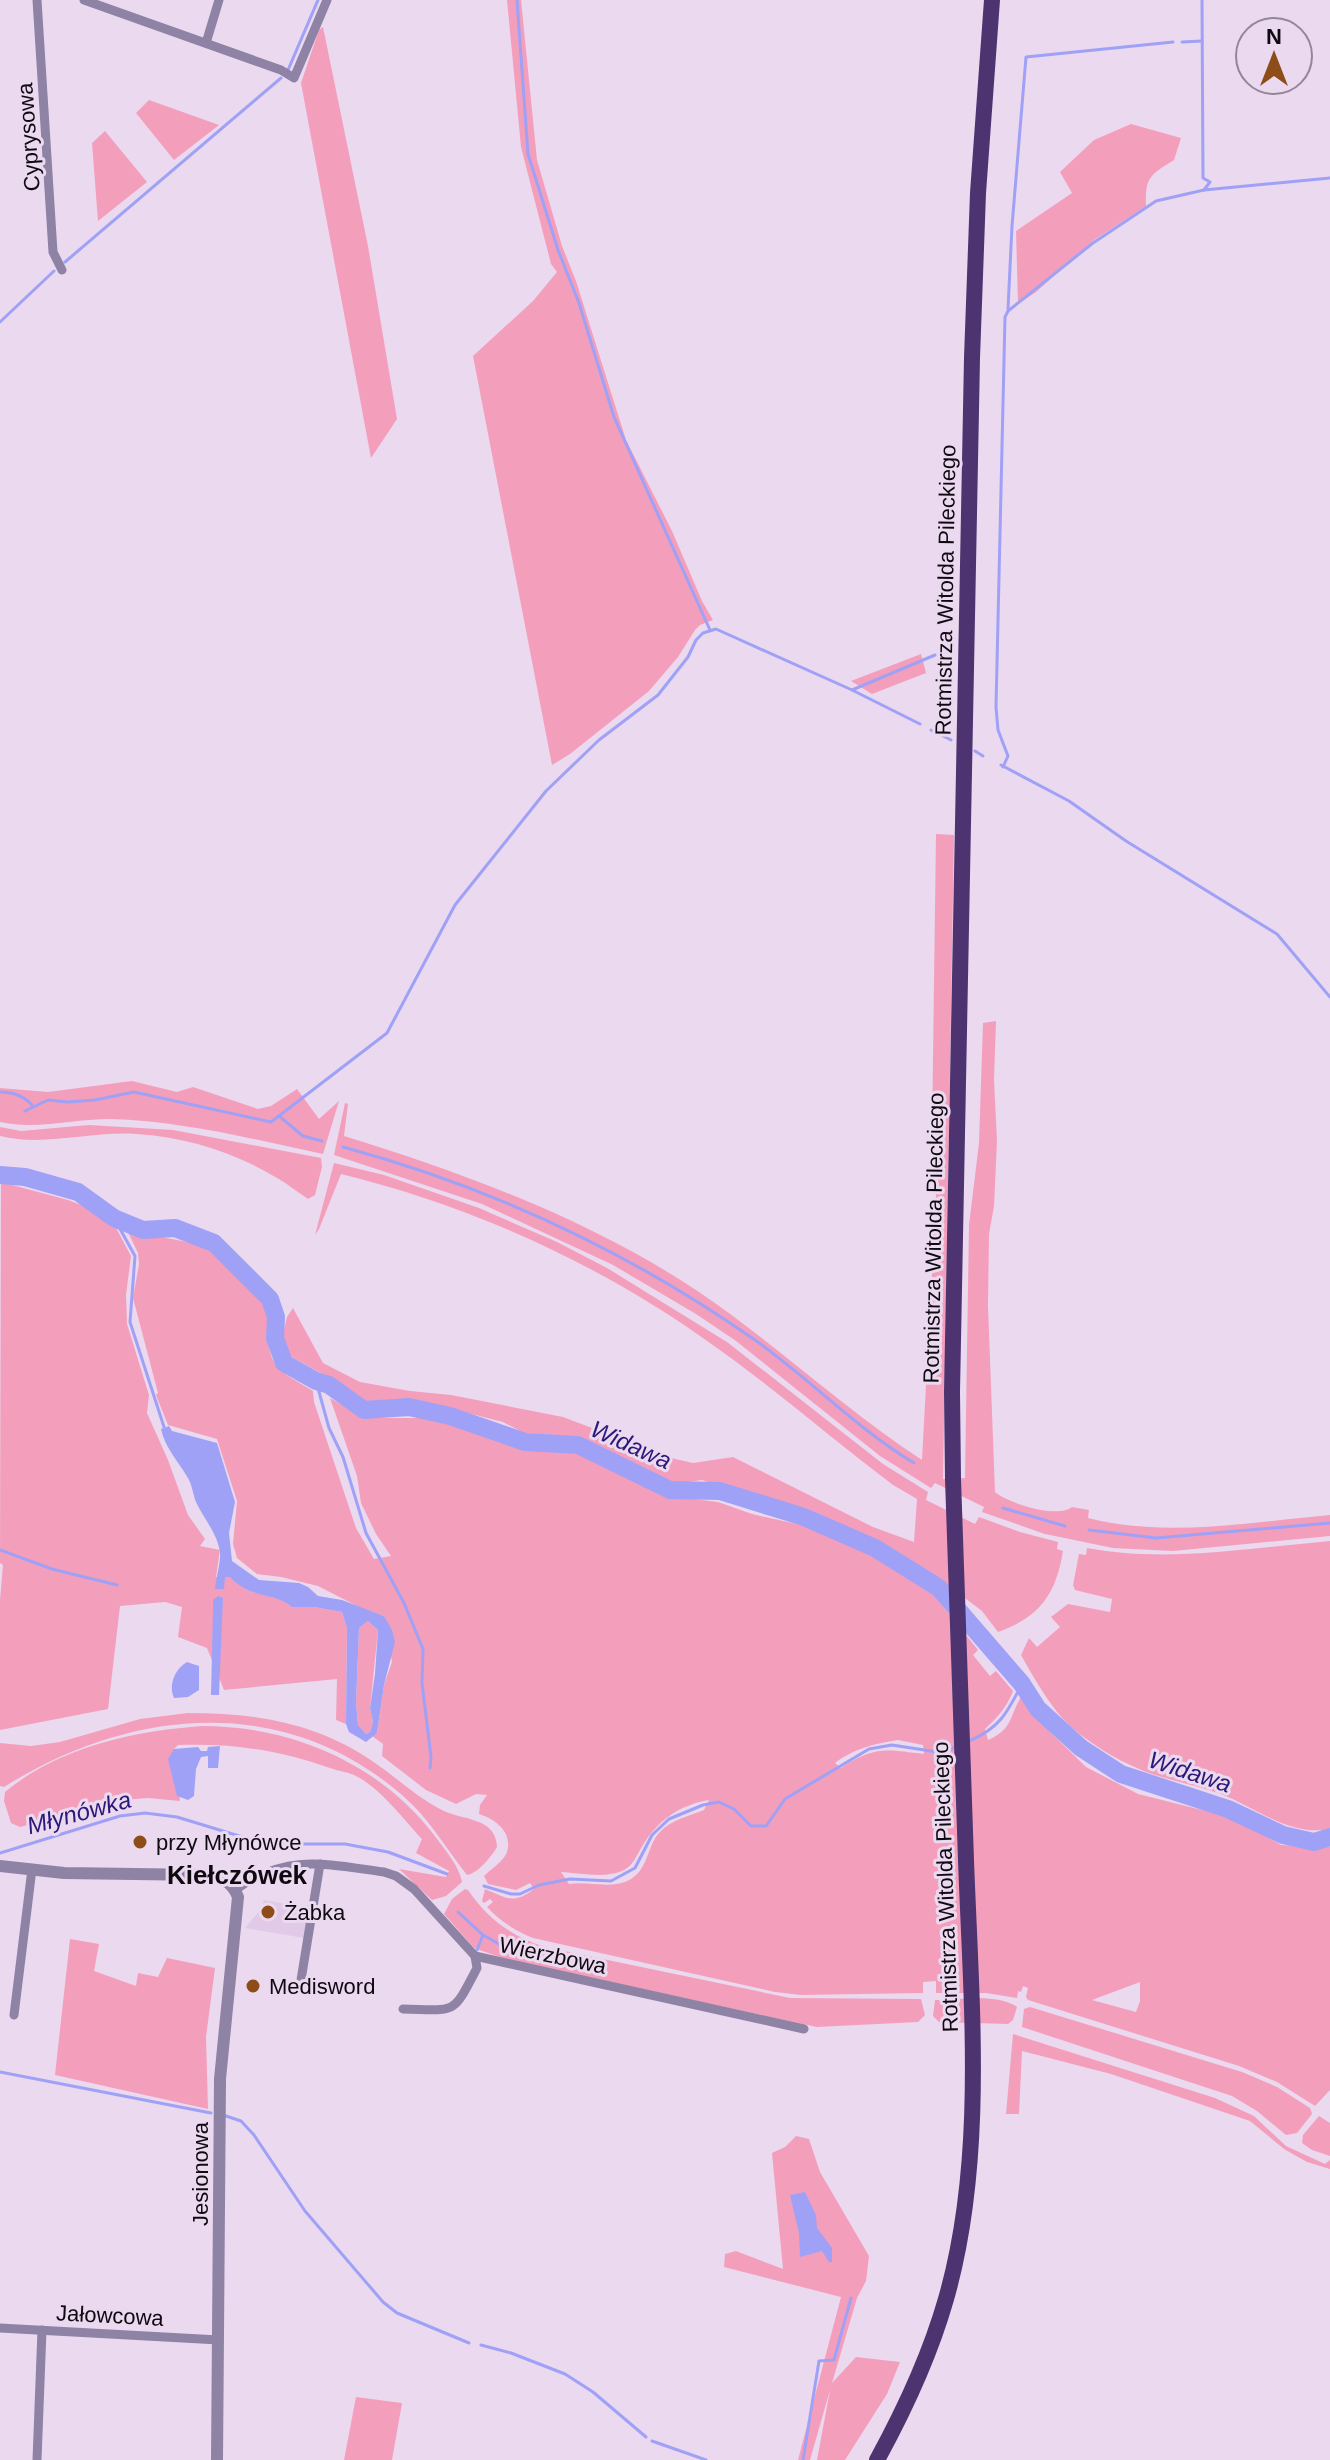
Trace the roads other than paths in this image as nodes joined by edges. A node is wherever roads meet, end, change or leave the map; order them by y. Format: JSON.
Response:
{"nodes":[{"id":1,"x":37,"y":0,"type":"edge"},
{"id":2,"x":84,"y":0,"type":"edge"},
{"id":3,"x":219,"y":0,"type":"edge"},
{"id":4,"x":327,"y":0,"type":"edge"},
{"id":5,"x":992,"y":0,"type":"edge"},
{"id":6,"x":206,"y":43,"type":"junction"},
{"id":7,"x":62,"y":270,"type":"dead end"},
{"id":8,"x":320,"y":1864,"type":"junction"},
{"id":9,"x":0,"y":1866,"type":"edge"},
{"id":10,"x":32,"y":1869,"type":"junction"},
{"id":11,"x":235,"y":1890,"type":"junction"},
{"id":12,"x":475,"y":1956,"type":"junction"},
{"id":13,"x":301,"y":1980,"type":"dead end"},
{"id":14,"x":403,"y":2009,"type":"dead end"},
{"id":15,"x":14,"y":2015,"type":"dead end"},
{"id":16,"x":804,"y":2029,"type":"dead end"},
{"id":17,"x":0,"y":2328,"type":"edge"},
{"id":18,"x":42,"y":2330,"type":"junction"},
{"id":19,"x":219,"y":2340,"type":"junction"},
{"id":20,"x":37,"y":2460,"type":"edge"},
{"id":21,"x":217,"y":2460,"type":"edge"},
{"id":22,"x":877,"y":2460,"type":"edge"}],
"edges":[{"from":1,"to":7,"type":"street","name":"Cyprysowa"},
{"from":2,"to":6,"type":"street"},
{"from":3,"to":6,"type":"street"},
{"from":4,"to":6,"type":"street"},
{"from":5,"to":22,"type":"main road","name":"Rotmistrza Witolda Pileckiego"},
{"from":8,"to":11,"type":"street","name":"Wierzbowa"},
{"from":8,"to":12,"type":"street","name":"Wierzbowa"},
{"from":8,"to":13,"type":"street"},
{"from":9,"to":10,"type":"street"},
{"from":10,"to":11,"type":"street"},
{"from":10,"to":15,"type":"street"},
{"from":11,"to":19,"type":"street","name":"Jesionowa"},
{"from":12,"to":14,"type":"street"},
{"from":12,"to":16,"type":"street","name":"Wierzbowa"},
{"from":17,"to":18,"type":"street","name":"Jałowcowa"},
{"from":18,"to":19,"type":"street","name":"Jałowcowa"},
{"from":18,"to":20,"type":"street"},
{"from":19,"to":21,"type":"street","name":"Jesionowa"}]}
